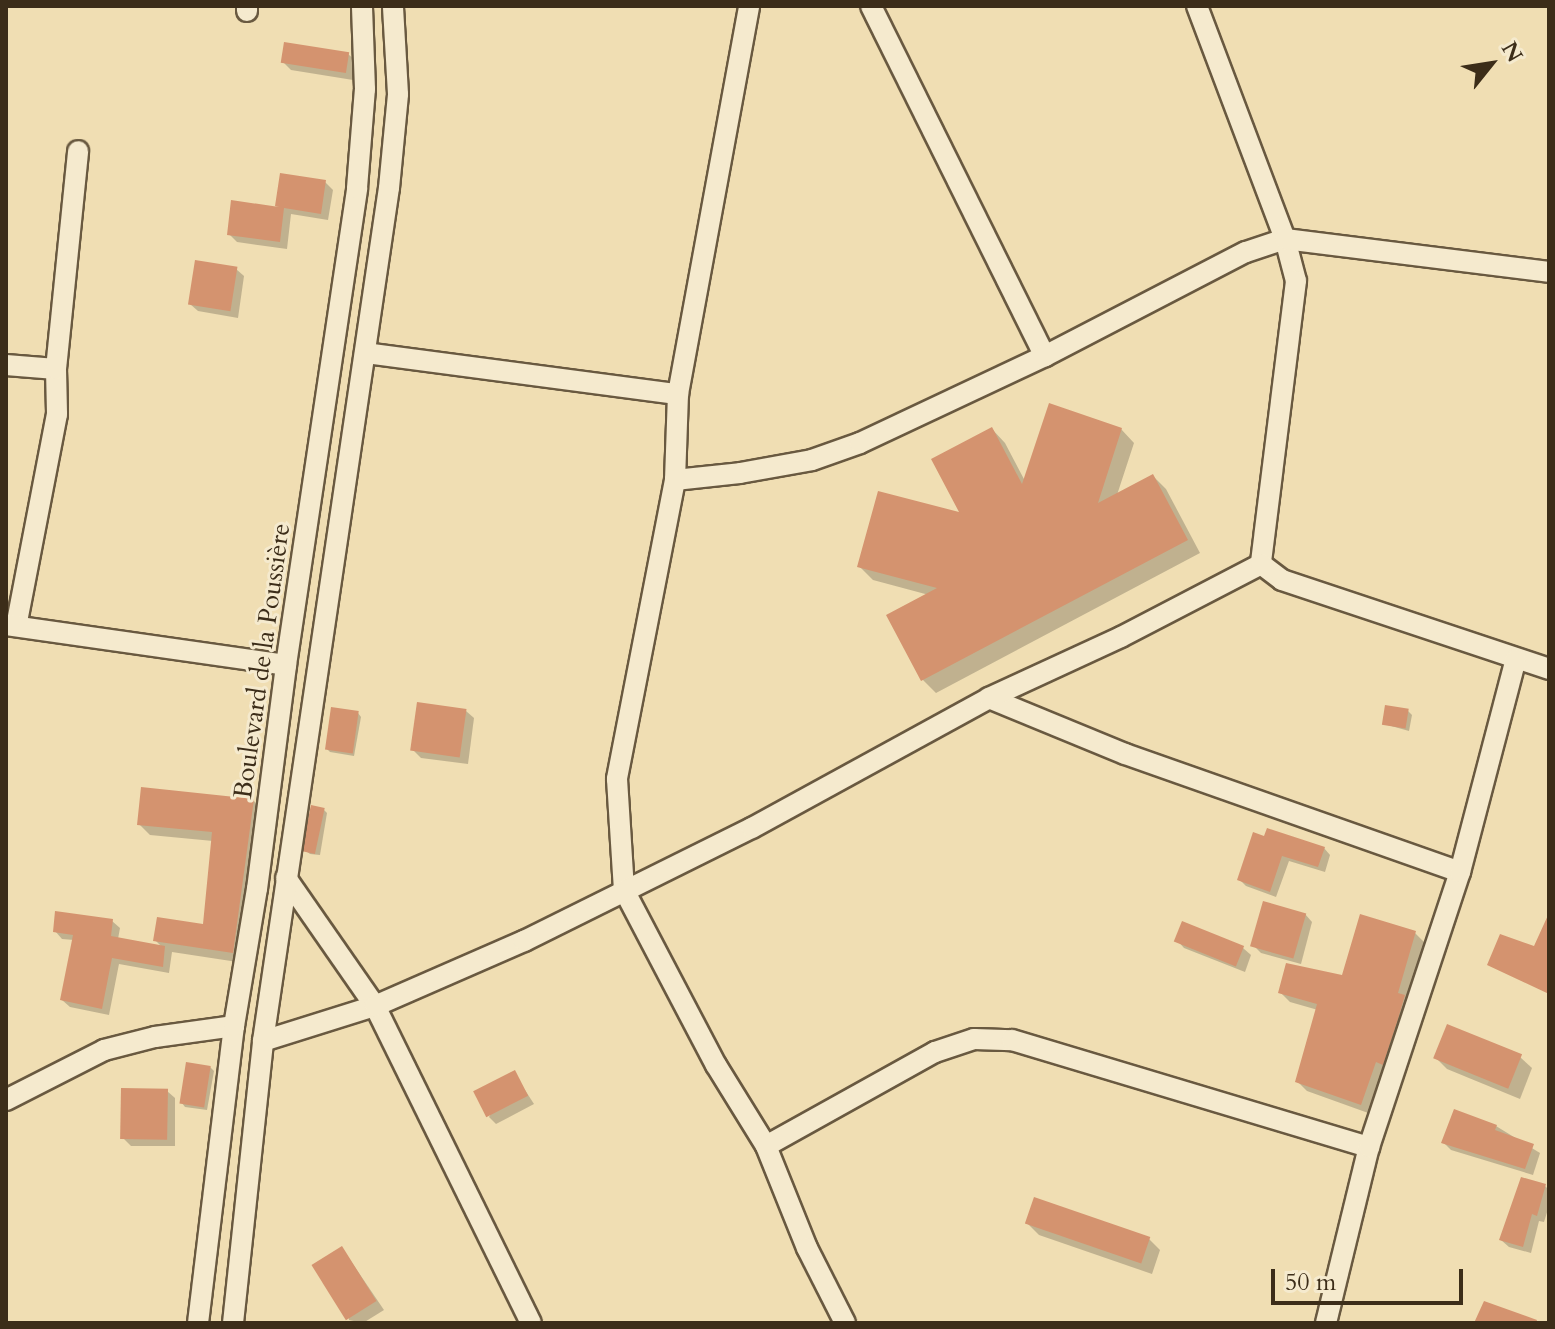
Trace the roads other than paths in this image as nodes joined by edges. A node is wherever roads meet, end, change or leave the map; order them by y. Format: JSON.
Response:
{"nodes":[{"id":1,"x":362,"y":6,"type":"edge"},
{"id":2,"x":393,"y":6,"type":"edge"},
{"id":3,"x":749,"y":6,"type":"edge"},
{"id":4,"x":871,"y":6,"type":"edge"},
{"id":5,"x":1197,"y":6,"type":"edge"},
{"id":6,"x":78,"y":151,"type":"dead end"},
{"id":7,"x":1285,"y":239,"type":"junction"},
{"id":8,"x":1549,"y":272,"type":"edge"},
{"id":9,"x":365,"y":353,"type":"junction"},
{"id":10,"x":1045,"y":356,"type":"junction"},
{"id":11,"x":6,"y":365,"type":"edge"},
{"id":12,"x":56,"y":369,"type":"junction"},
{"id":13,"x":678,"y":394,"type":"junction"},
{"id":14,"x":675,"y":480,"type":"junction"},
{"id":15,"x":1261,"y":564,"type":"junction"},
{"id":16,"x":11,"y":625,"type":"edge"},
{"id":17,"x":1516,"y":659,"type":"junction"},
{"id":18,"x":286,"y":665,"type":"junction"},
{"id":19,"x":1549,"y":669,"type":"edge"},
{"id":20,"x":989,"y":698,"type":"junction"},
{"id":21,"x":1460,"y":872,"type":"junction"},
{"id":22,"x":286,"y":878,"type":"junction"},
{"id":23,"x":624,"y":890,"type":"junction"},
{"id":24,"x":375,"y":1006,"type":"junction"},
{"id":25,"x":234,"y":1026,"type":"junction"},
{"id":26,"x":263,"y":1041,"type":"junction"},
{"id":27,"x":6,"y":1100,"type":"edge"},
{"id":28,"x":766,"y":1146,"type":"junction"},
{"id":29,"x":1369,"y":1147,"type":"junction"},
{"id":30,"x":198,"y":1323,"type":"edge"},
{"id":31,"x":233,"y":1323,"type":"edge"},
{"id":32,"x":531,"y":1323,"type":"edge"},
{"id":33,"x":845,"y":1323,"type":"edge"},
{"id":34,"x":1326,"y":1323,"type":"edge"}],
"edges":[{"from":1,"to":18,"type":"street","name":"Boulevard de la Poussière"},
{"from":2,"to":9,"type":"street"},
{"from":3,"to":13,"type":"street"},
{"from":4,"to":10,"type":"street"},
{"from":5,"to":7,"type":"street"},
{"from":6,"to":12,"type":"street"},
{"from":7,"to":8,"type":"street"},
{"from":7,"to":10,"type":"street"},
{"from":7,"to":15,"type":"street"},
{"from":9,"to":13,"type":"street"},
{"from":9,"to":22,"type":"street"},
{"from":10,"to":14,"type":"street"},
{"from":11,"to":12,"type":"street"},
{"from":12,"to":16,"type":"street"},
{"from":13,"to":14,"type":"street"},
{"from":14,"to":23,"type":"street"},
{"from":15,"to":17,"type":"street"},
{"from":15,"to":20,"type":"street"},
{"from":16,"to":18,"type":"street"},
{"from":17,"to":19,"type":"street"},
{"from":17,"to":21,"type":"street"},
{"from":18,"to":25,"type":"street","name":"Boulevard de la Poussière"},
{"from":20,"to":21,"type":"street"},
{"from":20,"to":23,"type":"street"},
{"from":21,"to":29,"type":"street"},
{"from":22,"to":24,"type":"street"},
{"from":22,"to":26,"type":"street"},
{"from":23,"to":24,"type":"street"},
{"from":23,"to":28,"type":"street"},
{"from":24,"to":26,"type":"street"},
{"from":24,"to":32,"type":"street"},
{"from":25,"to":27,"type":"street"},
{"from":25,"to":30,"type":"street","name":"Boulevard de la Poussière"},
{"from":26,"to":31,"type":"street"},
{"from":28,"to":29,"type":"street"},
{"from":28,"to":33,"type":"street"},
{"from":29,"to":34,"type":"street"}]}
